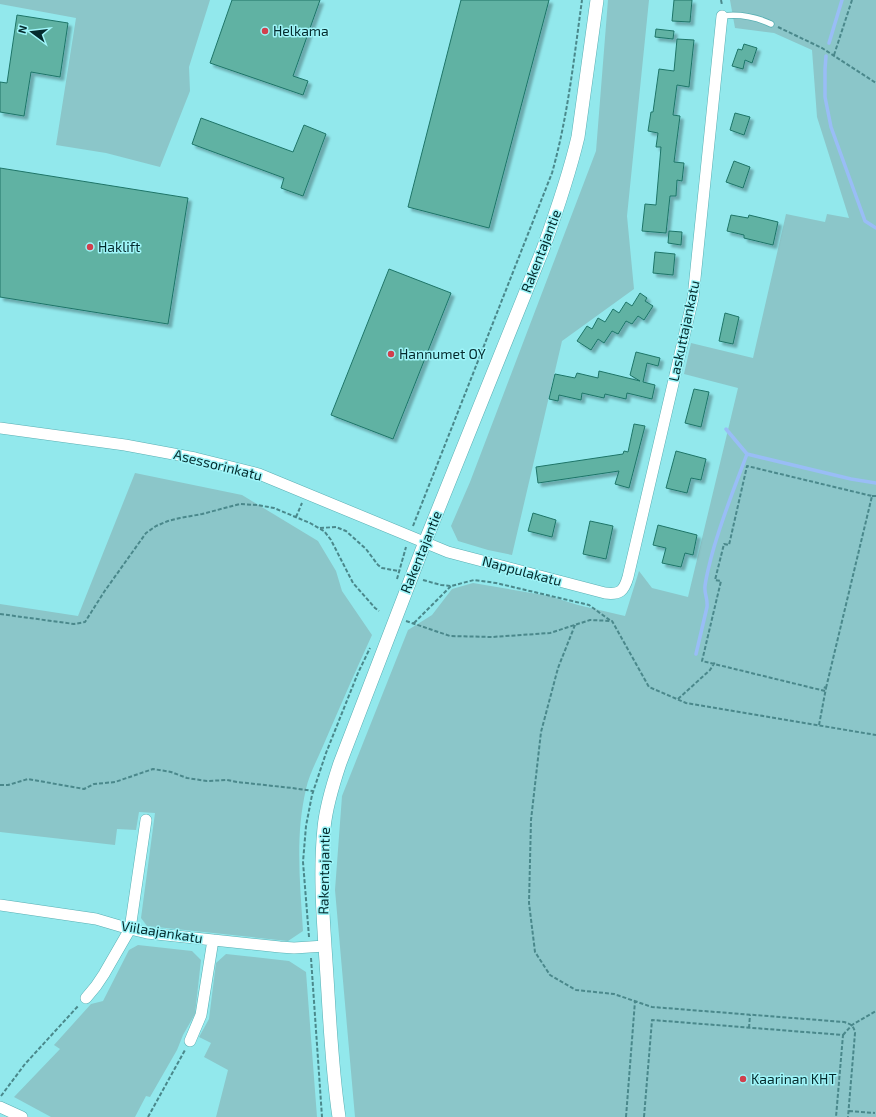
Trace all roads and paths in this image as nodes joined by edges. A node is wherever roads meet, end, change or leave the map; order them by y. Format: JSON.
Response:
{"nodes":[{"id":1,"x":597,"y":0,"type":"edge"},
{"id":2,"x":852,"y":0,"type":"edge"},
{"id":3,"x":722,"y":16,"type":"joint"},
{"id":4,"x":771,"y":24,"type":"joint"},
{"id":5,"x":834,"y":56,"type":"junction"},
{"id":6,"x":876,"y":83,"type":"edge"},
{"id":7,"x":0,"y":428,"type":"edge"},
{"id":8,"x":306,"y":493,"type":"junction"},
{"id":9,"x":872,"y":496,"type":"junction"},
{"id":10,"x":876,"y":496,"type":"edge"},
{"id":11,"x":296,"y":517,"type":"junction"},
{"id":12,"x":318,"y":528,"type":"junction"},
{"id":13,"x":425,"y":542,"type":"junction"},
{"id":14,"x":398,"y":572,"type":"dead end"},
{"id":15,"x":420,"y":579,"type":"dead end"},
{"id":16,"x":451,"y":586,"type":"junction"},
{"id":17,"x":620,"y":592,"type":"joint"},
{"id":18,"x":379,"y":611,"type":"dead end"},
{"id":19,"x":0,"y":614,"type":"edge"},
{"id":20,"x":404,"y":620,"type":"dead end"},
{"id":21,"x":612,"y":621,"type":"junction"},
{"id":22,"x":414,"y":624,"type":"junction"},
{"id":23,"x":575,"y":625,"type":"junction"},
{"id":24,"x":714,"y":663,"type":"junction"},
{"id":25,"x":825,"y":691,"type":"junction"},
{"id":26,"x":678,"y":699,"type":"junction"},
{"id":27,"x":819,"y":725,"type":"junction"},
{"id":28,"x":876,"y":735,"type":"edge"},
{"id":29,"x":0,"y":785,"type":"edge"},
{"id":30,"x":313,"y":791,"type":"dead end"},
{"id":31,"x":146,"y":820,"type":"dead end"},
{"id":32,"x":0,"y":906,"type":"edge"},
{"id":33,"x":130,"y":929,"type":"junction"},
{"id":34,"x":213,"y":940,"type":"junction"},
{"id":35,"x":325,"y":946,"type":"junction"},
{"id":36,"x":86,"y":998,"type":"joint"},
{"id":37,"x":635,"y":1001,"type":"junction"},
{"id":38,"x":876,"y":1011,"type":"edge"},
{"id":39,"x":750,"y":1015,"type":"junction"},
{"id":40,"x":852,"y":1025,"type":"junction"},
{"id":41,"x":749,"y":1028,"type":"junction"},
{"id":42,"x":843,"y":1035,"type":"junction"},
{"id":43,"x":190,"y":1041,"type":"joint"},
{"id":44,"x":0,"y":1097,"type":"edge"},
{"id":45,"x":0,"y":1107,"type":"edge"},
{"id":46,"x":848,"y":1111,"type":"junction"},
{"id":47,"x":875,"y":1113,"type":"edge"},
{"id":48,"x":22,"y":1117,"type":"edge"},
{"id":49,"x":148,"y":1117,"type":"edge"},
{"id":50,"x":339,"y":1117,"type":"edge"},
{"id":51,"x":626,"y":1117,"type":"edge"},
{"id":52,"x":644,"y":1117,"type":"edge"},
{"id":53,"x":836,"y":1117,"type":"edge"},
{"id":54,"x":848,"y":1117,"type":"edge"}],
"edges":[{"from":1,"to":13,"type":"street","name":"Rakentajantie"},
{"from":2,"to":5,"type":"path"},
{"from":3,"to":4,"type":"lane"},
{"from":3,"to":17,"type":"street","name":"Laskuttajankatu"},
{"from":4,"to":5,"type":"path"},
{"from":5,"to":6,"type":"path"},
{"from":7,"to":8,"type":"street","name":"Asessorinkatu"},
{"from":8,"to":11,"type":"path"},
{"from":8,"to":13,"type":"street","name":"Asessorinkatu"},
{"from":9,"to":10,"type":"path"},
{"from":9,"to":24,"type":"path"},
{"from":9,"to":25,"type":"path"},
{"from":11,"to":12,"type":"path"},
{"from":11,"to":19,"type":"path"},
{"from":12,"to":14,"type":"path"},
{"from":12,"to":18,"type":"path"},
{"from":13,"to":17,"type":"street","name":"Nappulakatu"},
{"from":13,"to":35,"type":"street","name":"Rakentajantie"},
{"from":15,"to":16,"type":"path"},
{"from":16,"to":21,"type":"path"},
{"from":16,"to":22,"type":"path"},
{"from":20,"to":22,"type":"path"},
{"from":21,"to":23,"type":"path"},
{"from":21,"to":26,"type":"path"},
{"from":22,"to":23,"type":"path"},
{"from":23,"to":37,"type":"path"},
{"from":24,"to":25,"type":"path"},
{"from":24,"to":26,"type":"path"},
{"from":25,"to":27,"type":"path"},
{"from":26,"to":27,"type":"path"},
{"from":27,"to":28,"type":"path"},
{"from":29,"to":30,"type":"path"},
{"from":31,"to":33,"type":"street"},
{"from":32,"to":33,"type":"street","name":"Viilaajankatu"},
{"from":33,"to":34,"type":"street","name":"Viilaajankatu"},
{"from":33,"to":36,"type":"street"},
{"from":34,"to":35,"type":"street","name":"Viilaajankatu"},
{"from":34,"to":43,"type":"street"},
{"from":35,"to":50,"type":"street","name":"Rakentajantie"},
{"from":36,"to":44,"type":"path"},
{"from":37,"to":39,"type":"path"},
{"from":37,"to":51,"type":"path"},
{"from":38,"to":40,"type":"path"},
{"from":39,"to":40,"type":"path"},
{"from":39,"to":41,"type":"path"},
{"from":40,"to":42,"type":"path"},
{"from":40,"to":46,"type":"path"},
{"from":41,"to":42,"type":"path"},
{"from":41,"to":52,"type":"path"},
{"from":42,"to":53,"type":"path"},
{"from":43,"to":49,"type":"path"},
{"from":45,"to":48,"type":"street"},
{"from":46,"to":47,"type":"path"},
{"from":46,"to":54,"type":"path"}]}
